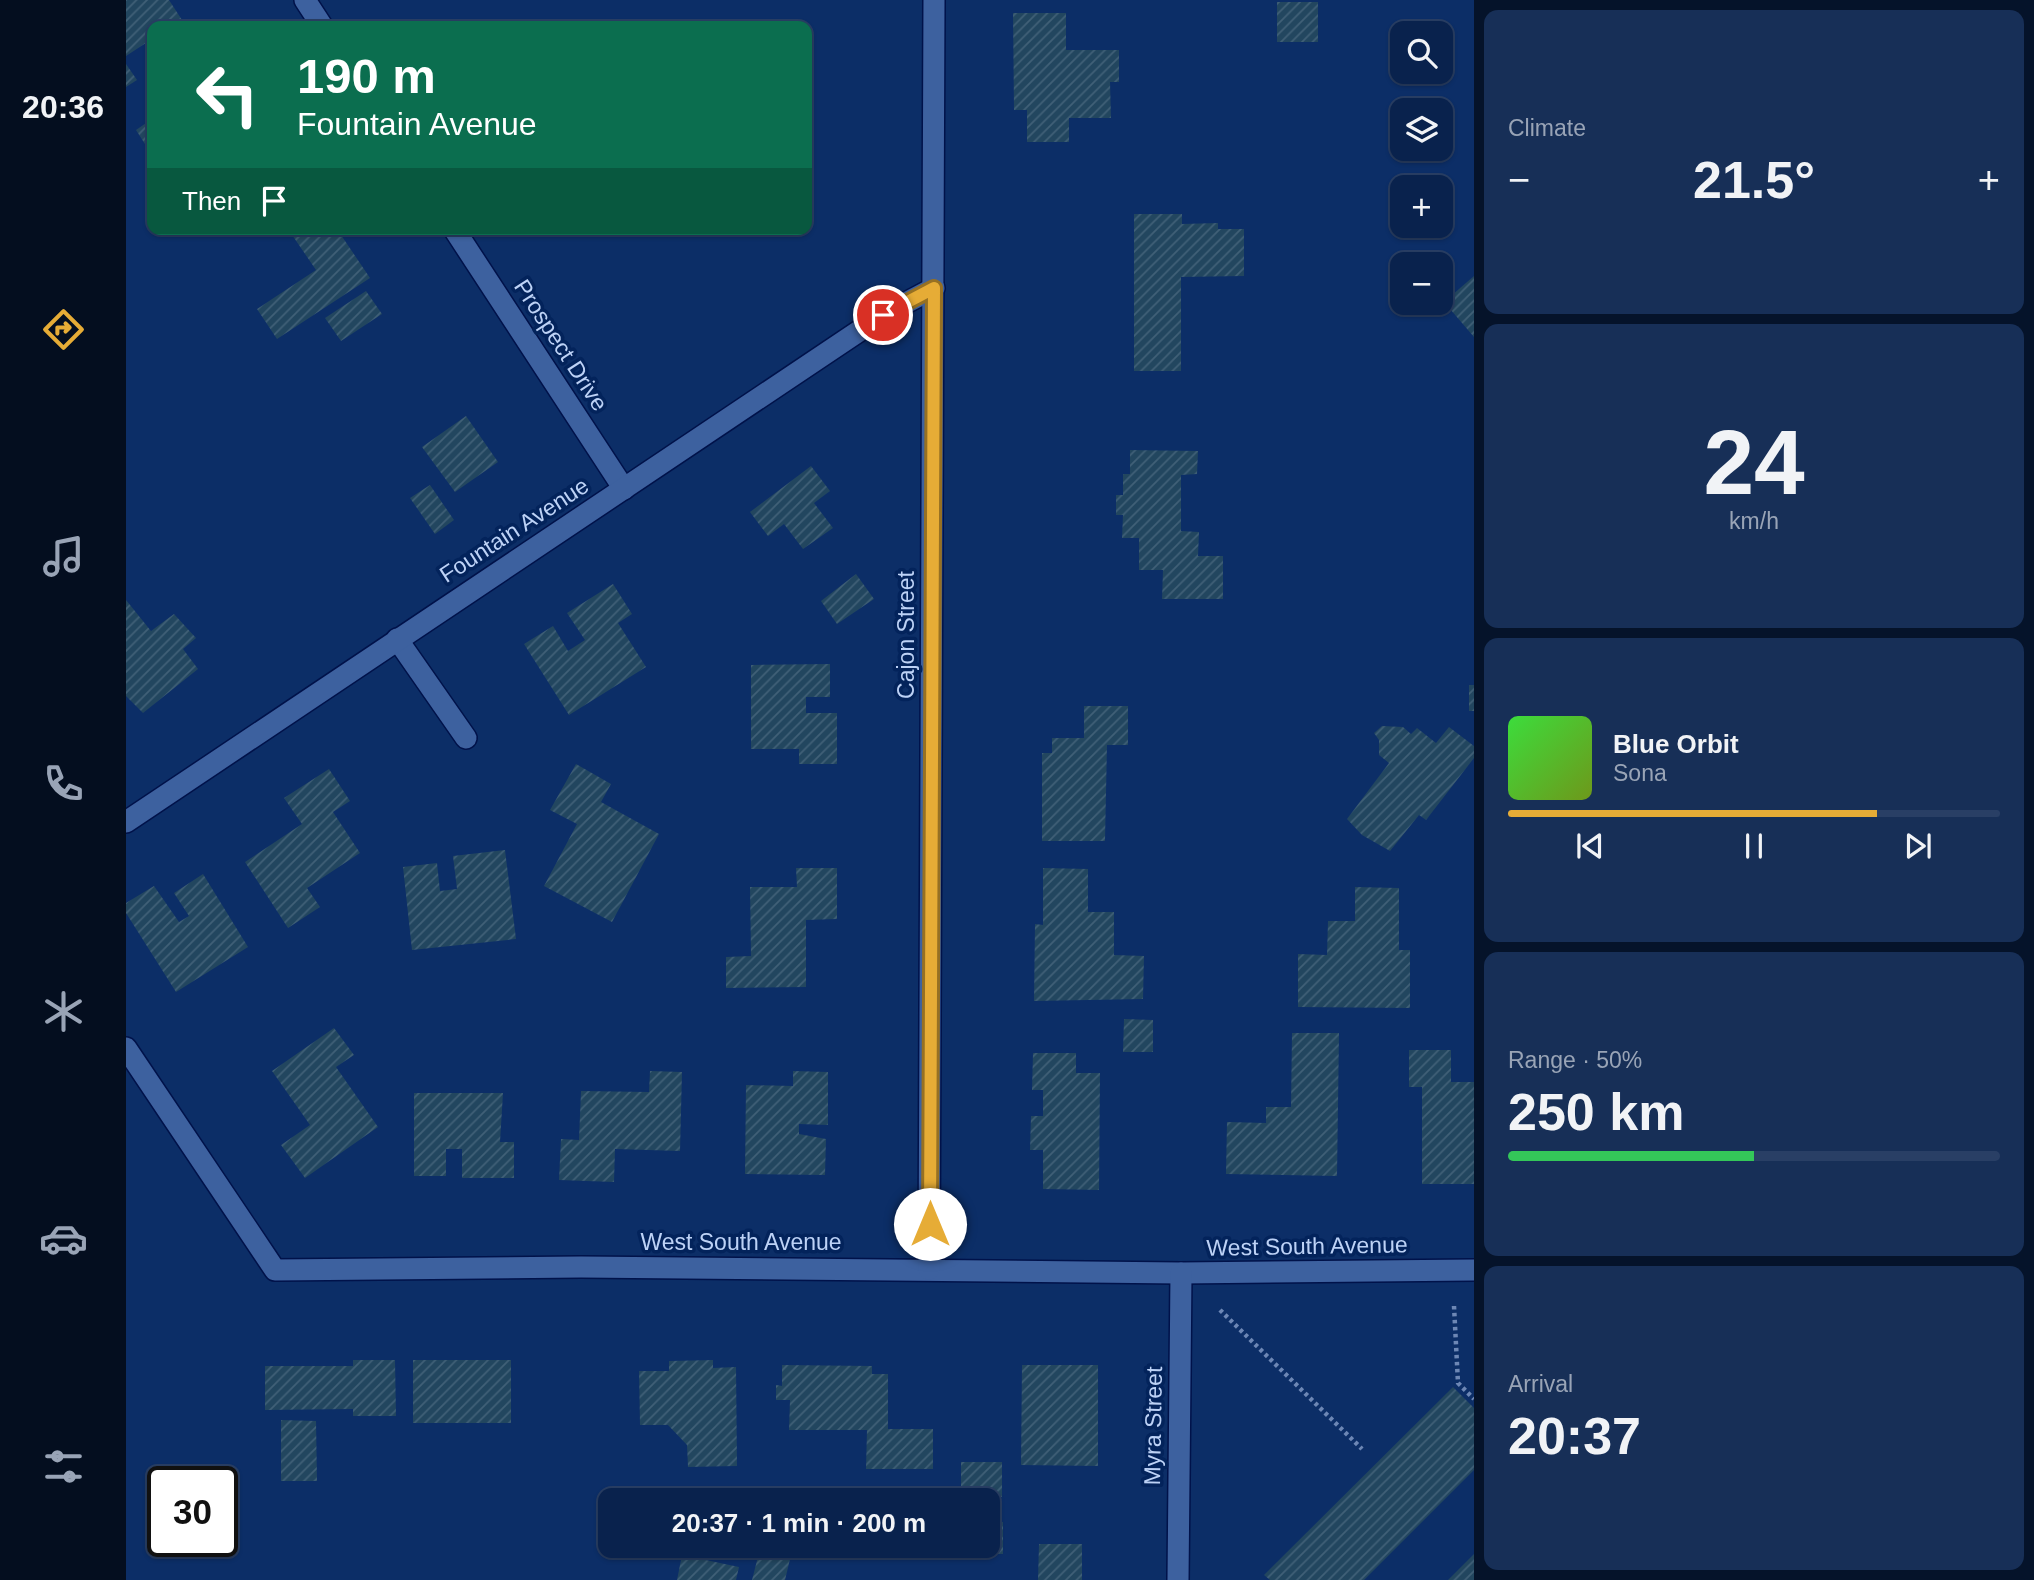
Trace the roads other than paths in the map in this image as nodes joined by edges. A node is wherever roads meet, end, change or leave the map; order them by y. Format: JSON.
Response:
{"nodes":[{"id":1,"x":305,"y":0,"type":"edge"},
{"id":2,"x":934,"y":0,"type":"edge"},
{"id":3,"x":319,"y":21,"type":"edge"},
{"id":4,"x":458,"y":235,"type":"edge"},
{"id":5,"x":934,"y":288,"type":"junction"},
{"id":6,"x":624,"y":489,"type":"junction"},
{"id":7,"x":397,"y":639,"type":"junction"},
{"id":8,"x":466,"y":738,"type":"dead end"},
{"id":9,"x":126,"y":822,"type":"edge"},
{"id":10,"x":126,"y":1048,"type":"edge"},
{"id":11,"x":929,"y":1269,"type":"junction"},
{"id":12,"x":1474,"y":1270,"type":"edge"},
{"id":13,"x":1181,"y":1273,"type":"junction"},
{"id":14,"x":1178,"y":1580,"type":"edge"}],
"edges":[{"from":1,"to":3,"type":"street"},
{"from":2,"to":5,"type":"street","name":"Cajon Street"},
{"from":4,"to":6,"type":"street","name":"Prospect Drive"},
{"from":5,"to":6,"type":"street","name":"Fountain Avenue"},
{"from":5,"to":11,"type":"street","name":"Cajon Street"},
{"from":6,"to":7,"type":"street","name":"Fountain Avenue"},
{"from":7,"to":8,"type":"street"},
{"from":7,"to":9,"type":"street","name":"Fountain Avenue"},
{"from":10,"to":11,"type":"street","name":"West South Avenue"},
{"from":11,"to":13,"type":"street","name":"West South Avenue"},
{"from":12,"to":13,"type":"street","name":"West South Avenue"},
{"from":13,"to":14,"type":"street","name":"Myra Street"}]}
